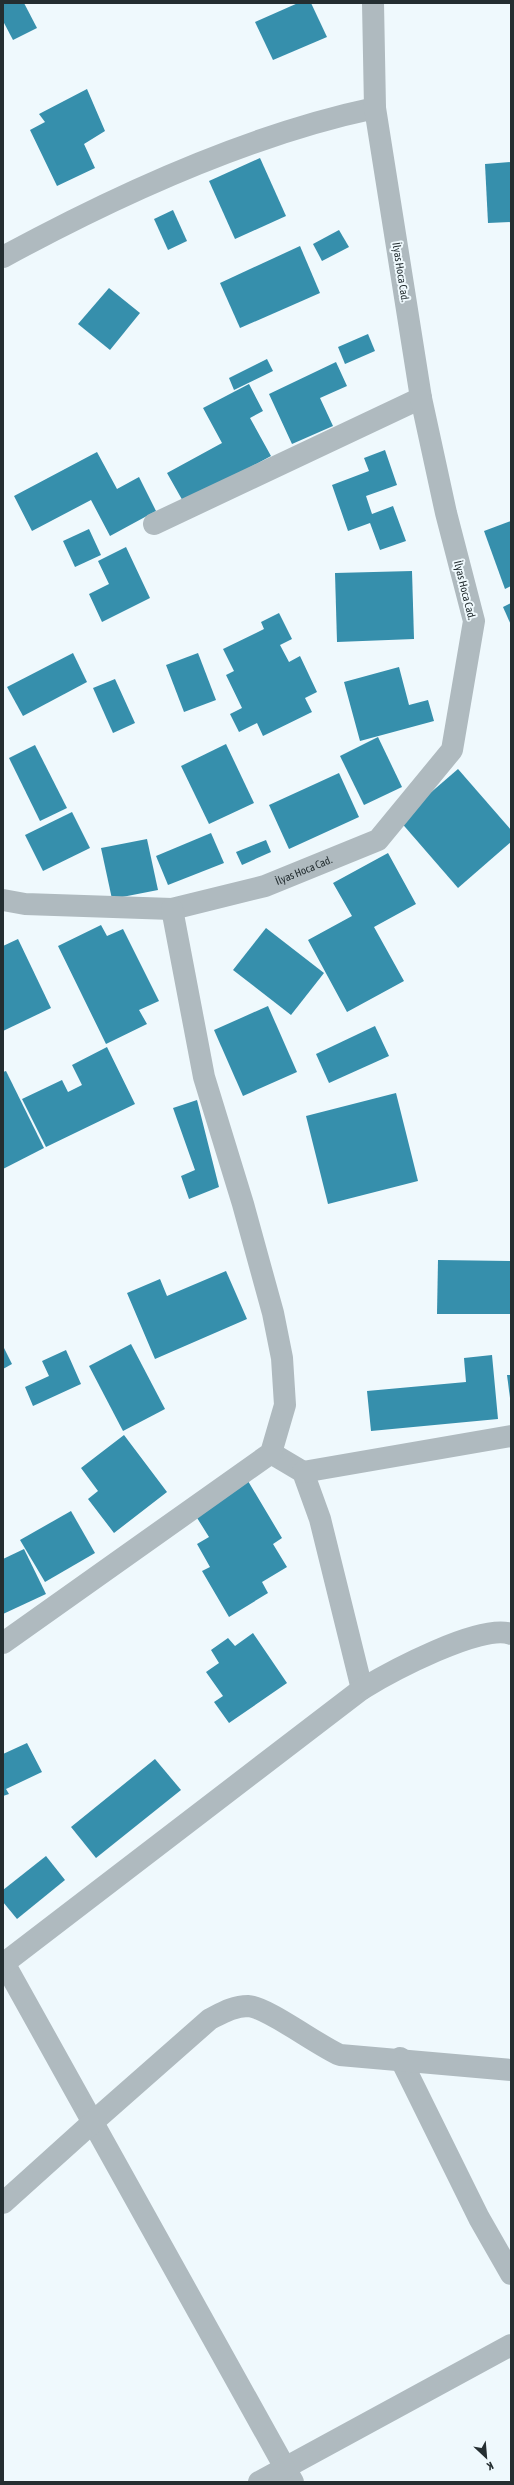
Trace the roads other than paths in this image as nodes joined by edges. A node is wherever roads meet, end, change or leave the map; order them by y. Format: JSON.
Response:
{"nodes":[{"id":1,"x":373,"y":3,"type":"edge"},
{"id":2,"x":375,"y":108,"type":"junction"},
{"id":3,"x":3,"y":256,"type":"edge"},
{"id":4,"x":421,"y":398,"type":"junction"},
{"id":5,"x":154,"y":524,"type":"dead end"},
{"id":6,"x":3,"y":900,"type":"edge"},
{"id":7,"x":172,"y":909,"type":"junction"},
{"id":8,"x":511,"y":1436,"type":"edge"},
{"id":9,"x":271,"y":1453,"type":"junction"},
{"id":10,"x":303,"y":1472,"type":"junction"},
{"id":11,"x":511,"y":1634,"type":"edge"},
{"id":12,"x":3,"y":1643,"type":"edge"},
{"id":13,"x":362,"y":1688,"type":"junction"},
{"id":14,"x":3,"y":1963,"type":"edge"},
{"id":15,"x":400,"y":2058,"type":"junction"},
{"id":16,"x":511,"y":2070,"type":"edge"},
{"id":17,"x":92,"y":2122,"type":"junction"},
{"id":18,"x":3,"y":2204,"type":"edge"},
{"id":19,"x":511,"y":2274,"type":"edge"},
{"id":20,"x":511,"y":2345,"type":"edge"},
{"id":21,"x":289,"y":2475,"type":"edge"},
{"id":22,"x":259,"y":2482,"type":"edge"}],
"edges":[{"from":1,"to":2,"type":"street","name":"İlyas Hoca Cad."},
{"from":2,"to":3,"type":"street"},
{"from":2,"to":4,"type":"street","name":"İlyas Hoca Cad."},
{"from":4,"to":5,"type":"street"},
{"from":4,"to":7,"type":"street","name":"İlyas Hoca Cad."},
{"from":6,"to":7,"type":"street","name":"İlyas Hoca Cad."},
{"from":7,"to":9,"type":"street"},
{"from":8,"to":10,"type":"street"},
{"from":9,"to":10,"type":"street"},
{"from":9,"to":12,"type":"street"},
{"from":10,"to":13,"type":"street"},
{"from":11,"to":13,"type":"street"},
{"from":13,"to":14,"type":"street"},
{"from":14,"to":17,"type":"street"},
{"from":15,"to":16,"type":"street"},
{"from":15,"to":17,"type":"street"},
{"from":15,"to":19,"type":"street"},
{"from":17,"to":18,"type":"street"},
{"from":17,"to":21,"type":"street"},
{"from":20,"to":21,"type":"street"},
{"from":21,"to":22,"type":"street"}]}
